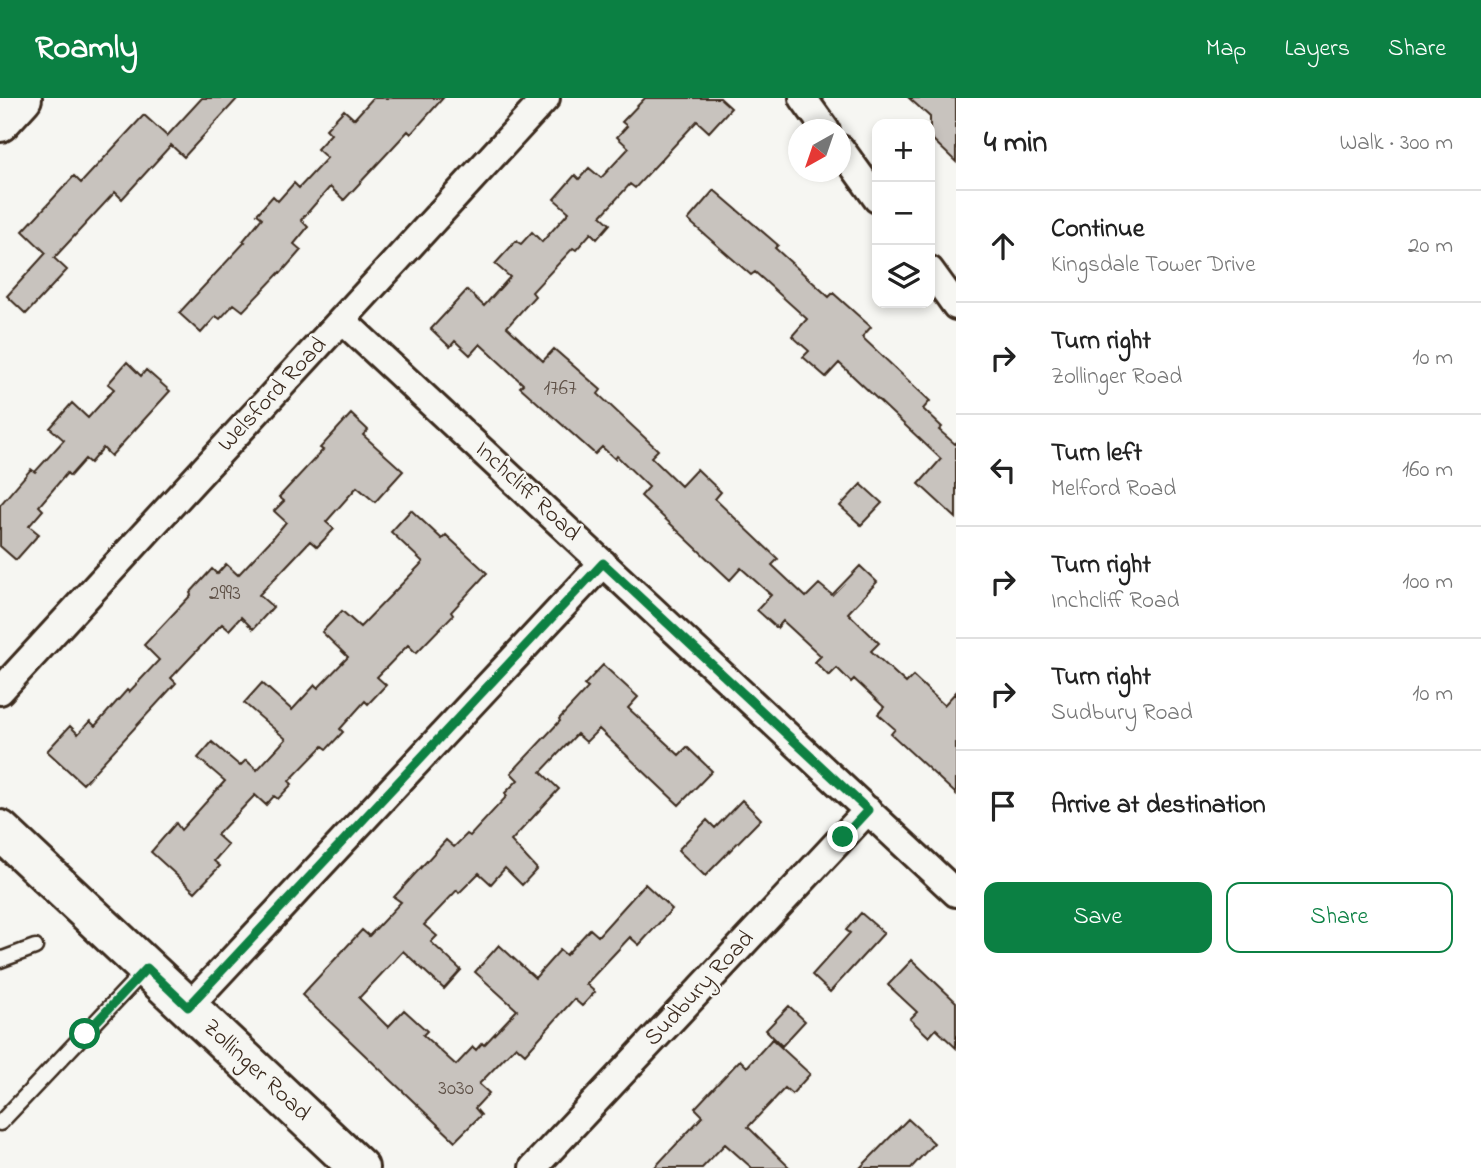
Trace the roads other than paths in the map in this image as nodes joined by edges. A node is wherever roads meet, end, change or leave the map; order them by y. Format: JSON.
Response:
{"nodes":[{"id":1,"x":22,"y":98,"type":"edge"},
{"id":2,"x":546,"y":98,"type":"edge"},
{"id":3,"x":803,"y":98,"type":"edge"},
{"id":4,"x":818,"y":119,"type":"edge"},
{"id":5,"x":0,"y":122,"type":"edge"},
{"id":6,"x":851,"y":163,"type":"edge"},
{"id":7,"x":872,"y":192,"type":"edge"},
{"id":8,"x":935,"y":277,"type":"edge"},
{"id":9,"x":956,"y":306,"type":"edge"},
{"id":10,"x":342,"y":320,"type":"junction"},
{"id":11,"x":603,"y":563,"type":"junction"},
{"id":12,"x":0,"y":691,"type":"edge"},
{"id":13,"x":868,"y":810,"type":"junction"},
{"id":14,"x":0,"y":830,"type":"edge"},
{"id":15,"x":956,"y":893,"type":"edge"},
{"id":16,"x":35,"y":947,"type":"dead end"},
{"id":17,"x":0,"y":960,"type":"edge"},
{"id":18,"x":147,"y":968,"type":"junction"},
{"id":19,"x":188,"y":1007,"type":"junction"},
{"id":20,"x":0,"y":1123,"type":"edge"},
{"id":21,"x":359,"y":1168,"type":"edge"},
{"id":22,"x":533,"y":1168,"type":"edge"}],
"edges":[{"from":1,"to":5,"type":"main road"},
{"from":2,"to":10,"type":"street","name":"Welsford Road"},
{"from":3,"to":4,"type":"street"},
{"from":6,"to":7,"type":"street"},
{"from":8,"to":9,"type":"street"},
{"from":10,"to":11,"type":"street","name":"Inchcliff Road"},
{"from":10,"to":12,"type":"street","name":"Welsford Road"},
{"from":11,"to":13,"type":"street","name":"Inchcliff Road"},
{"from":11,"to":19,"type":"street"},
{"from":13,"to":15,"type":"street","name":"Inchcliff Road"},
{"from":13,"to":22,"type":"street","name":"Sudbury Road"},
{"from":14,"to":18,"type":"main road","name":"Zollinger Road"},
{"from":16,"to":17,"type":"lane"},
{"from":18,"to":19,"type":"main road","name":"Zollinger Road"},
{"from":18,"to":20,"type":"lane"},
{"from":19,"to":21,"type":"main road","name":"Zollinger Road"}]}
